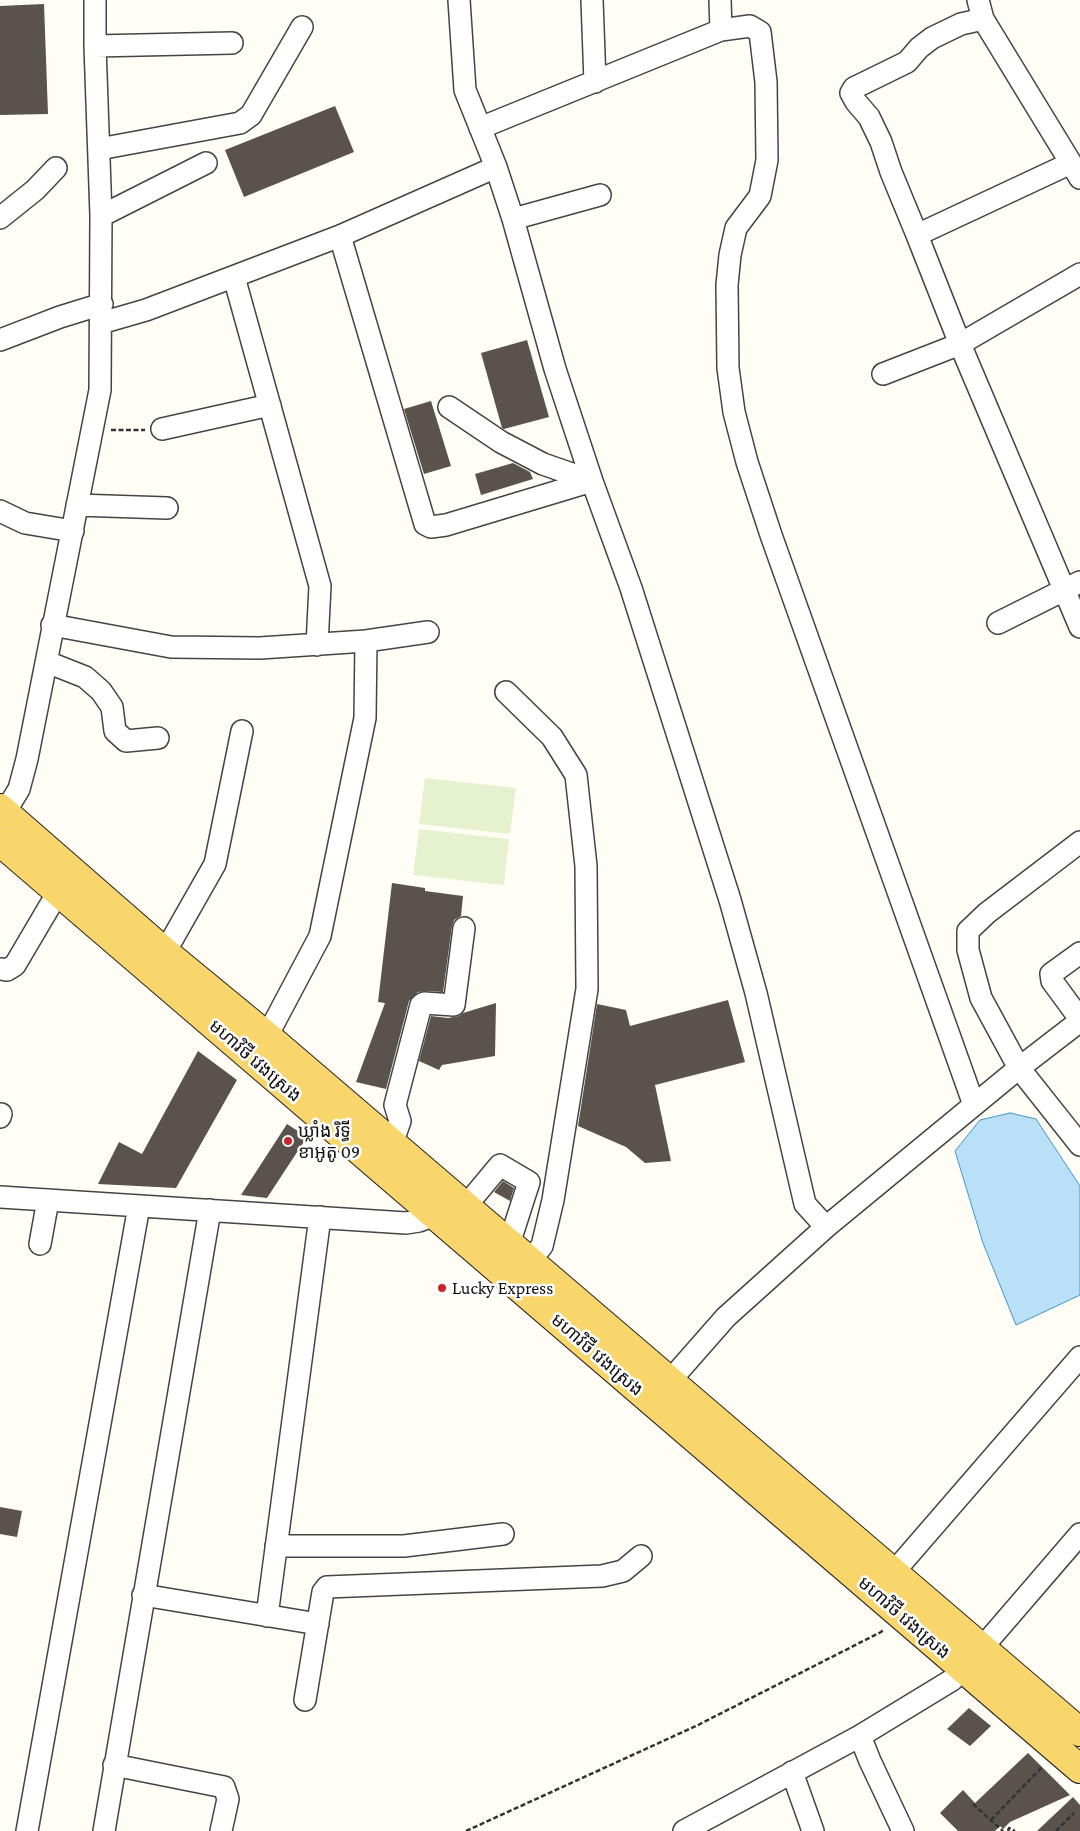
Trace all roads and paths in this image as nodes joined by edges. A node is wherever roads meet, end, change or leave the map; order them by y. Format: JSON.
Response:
{"nodes":[{"id":1,"x":95,"y":0,"type":"edge"},
{"id":2,"x":458,"y":0,"type":"edge"},
{"id":3,"x":592,"y":0,"type":"edge"},
{"id":4,"x":720,"y":0,"type":"edge"},
{"id":5,"x":980,"y":9,"type":"edge"},
{"id":6,"x":302,"y":27,"type":"dead end"},
{"id":7,"x":721,"y":30,"type":"junction"},
{"id":8,"x":232,"y":43,"type":"dead end"},
{"id":9,"x":95,"y":46,"type":"junction"},
{"id":10,"x":595,"y":82,"type":"junction"},
{"id":11,"x":480,"y":128,"type":"junction"},
{"id":12,"x":99,"y":149,"type":"junction"},
{"id":13,"x":206,"y":163,"type":"dead end"},
{"id":14,"x":56,"y":168,"type":"dead end"},
{"id":15,"x":496,"y":168,"type":"junction"},
{"id":16,"x":1076,"y":170,"type":"edge"},
{"id":17,"x":600,"y":195,"type":"dead end"},
{"id":18,"x":101,"y":216,"type":"junction"},
{"id":19,"x":0,"y":218,"type":"edge"},
{"id":20,"x":513,"y":219,"type":"junction"},
{"id":21,"x":917,"y":235,"type":"junction"},
{"id":22,"x":340,"y":236,"type":"junction"},
{"id":23,"x":1080,"y":274,"type":"edge"},
{"id":24,"x":234,"y":277,"type":"junction"},
{"id":25,"x":101,"y":313,"type":"junction"},
{"id":26,"x":0,"y":340,"type":"edge"},
{"id":27,"x":960,"y":344,"type":"junction"},
{"id":28,"x":883,"y":374,"type":"dead end"},
{"id":29,"x":270,"y":405,"type":"junction"},
{"id":30,"x":449,"y":407,"type":"dead end"},
{"id":31,"x":162,"y":429,"type":"joint"},
{"id":32,"x":92,"y":430,"type":"junction"},
{"id":33,"x":592,"y":481,"type":"junction"},
{"id":34,"x":77,"y":505,"type":"junction"},
{"id":35,"x":166,"y":508,"type":"dead end"},
{"id":36,"x":0,"y":511,"type":"edge"},
{"id":37,"x":73,"y":531,"type":"junction"},
{"id":38,"x":1072,"y":585,"type":"edge"},
{"id":39,"x":998,"y":623,"type":"dead end"},
{"id":40,"x":52,"y":625,"type":"junction"},
{"id":41,"x":1080,"y":627,"type":"edge"},
{"id":42,"x":428,"y":632,"type":"dead end"},
{"id":43,"x":366,"y":641,"type":"junction"},
{"id":44,"x":317,"y":645,"type":"junction"},
{"id":45,"x":47,"y":662,"type":"junction"},
{"id":46,"x":506,"y":692,"type":"dead end"},
{"id":47,"x":242,"y":731,"type":"dead end"},
{"id":48,"x":158,"y":738,"type":"dead end"},
{"id":49,"x":2,"y":813,"type":"edge"},
{"id":50,"x":0,"y":842,"type":"edge"},
{"id":51,"x":1080,"y":842,"type":"edge"},
{"id":52,"x":58,"y":892,"type":"junction"},
{"id":53,"x":464,"y":928,"type":"dead end"},
{"id":54,"x":165,"y":952,"type":"junction"},
{"id":55,"x":1080,"y":953,"type":"edge"},
{"id":56,"x":0,"y":969,"type":"edge"},
{"id":57,"x":1076,"y":1029,"type":"edge"},
{"id":58,"x":267,"y":1036,"type":"junction"},
{"id":59,"x":1019,"y":1068,"type":"junction"},
{"id":60,"x":974,"y":1105,"type":"junction"},
{"id":61,"x":392,"y":1144,"type":"junction"},
{"id":62,"x":1080,"y":1145,"type":"edge"},
{"id":63,"x":0,"y":1197,"type":"edge"},
{"id":64,"x":48,"y":1200,"type":"junction"},
{"id":65,"x":139,"y":1206,"type":"junction"},
{"id":66,"x":451,"y":1206,"type":"junction"},
{"id":67,"x":210,"y":1210,"type":"junction"},
{"id":68,"x":320,"y":1217,"type":"junction"},
{"id":69,"x":826,"y":1227,"type":"junction"},
{"id":70,"x":40,"y":1244,"type":"dead end"},
{"id":71,"x":519,"y":1252,"type":"junction"},
{"id":72,"x":1080,"y":1358,"type":"edge"},
{"id":73,"x":669,"y":1382,"type":"junction"},
{"id":74,"x":651,"y":1401,"type":"junction"},
{"id":75,"x":503,"y":1534,"type":"dead end"},
{"id":76,"x":1080,"y":1534,"type":"edge"},
{"id":77,"x":276,"y":1546,"type":"junction"},
{"id":78,"x":641,"y":1556,"type":"dead end"},
{"id":79,"x":893,"y":1573,"type":"junction"},
{"id":80,"x":143,"y":1595,"type":"junction"},
{"id":81,"x":899,"y":1614,"type":"junction"},
{"id":82,"x":267,"y":1616,"type":"junction"},
{"id":83,"x":318,"y":1624,"type":"junction"},
{"id":84,"x":981,"y":1649,"type":"junction"},
{"id":85,"x":963,"y":1669,"type":"junction"},
{"id":86,"x":304,"y":1700,"type":"dead end"},
{"id":87,"x":1077,"y":1724,"type":"edge"},
{"id":88,"x":860,"y":1736,"type":"junction"},
{"id":89,"x":1058,"y":1750,"type":"junction"},
{"id":90,"x":114,"y":1765,"type":"junction"},
{"id":91,"x":1080,"y":1769,"type":"edge"},
{"id":92,"x":792,"y":1772,"type":"junction"},
{"id":93,"x":973,"y":1804,"type":"dead end"},
{"id":94,"x":1074,"y":1813,"type":"dead end"},
{"id":95,"x":990,"y":1820,"type":"junction"},
{"id":96,"x":713,"y":1824,"type":"edge"},
{"id":97,"x":27,"y":1831,"type":"edge"},
{"id":98,"x":104,"y":1831,"type":"edge"},
{"id":99,"x":220,"y":1831,"type":"edge"},
{"id":100,"x":466,"y":1831,"type":"edge"},
{"id":101,"x":684,"y":1831,"type":"edge"},
{"id":102,"x":813,"y":1831,"type":"edge"},
{"id":103,"x":903,"y":1831,"type":"edge"},
{"id":104,"x":1003,"y":1831,"type":"edge"},
{"id":105,"x":1008,"y":1831,"type":"edge"},
{"id":106,"x":1015,"y":1831,"type":"edge"},
{"id":107,"x":1056,"y":1831,"type":"edge"}],
"edges":[{"from":1,"to":9,"type":"street"},
{"from":2,"to":11,"type":"street"},
{"from":3,"to":10,"type":"street"},
{"from":4,"to":7,"type":"street"},
{"from":5,"to":16,"type":"street"},
{"from":5,"to":21,"type":"street"},
{"from":6,"to":12,"type":"street"},
{"from":7,"to":10,"type":"street"},
{"from":7,"to":60,"type":"street"},
{"from":8,"to":9,"type":"street"},
{"from":9,"to":12,"type":"street"},
{"from":10,"to":11,"type":"street"},
{"from":11,"to":15,"type":"street"},
{"from":12,"to":18,"type":"street"},
{"from":13,"to":18,"type":"street"},
{"from":14,"to":19,"type":"street"},
{"from":15,"to":20,"type":"street"},
{"from":15,"to":22,"type":"street"},
{"from":16,"to":21,"type":"street"},
{"from":17,"to":20,"type":"street"},
{"from":18,"to":25,"type":"street"},
{"from":20,"to":33,"type":"street"},
{"from":21,"to":27,"type":"street"},
{"from":22,"to":24,"type":"street"},
{"from":22,"to":33,"type":"street"},
{"from":23,"to":27,"type":"street"},
{"from":24,"to":25,"type":"street"},
{"from":24,"to":29,"type":"street"},
{"from":25,"to":26,"type":"street"},
{"from":25,"to":32,"type":"street"},
{"from":27,"to":28,"type":"street"},
{"from":27,"to":38,"type":"street"},
{"from":29,"to":31,"type":"street"},
{"from":29,"to":44,"type":"street"},
{"from":30,"to":33,"type":"street"},
{"from":31,"to":32,"type":"path"},
{"from":32,"to":34,"type":"street"},
{"from":33,"to":69,"type":"street"},
{"from":34,"to":35,"type":"street"},
{"from":34,"to":37,"type":"street"},
{"from":36,"to":37,"type":"street"},
{"from":37,"to":40,"type":"street"},
{"from":38,"to":39,"type":"street"},
{"from":38,"to":41,"type":"street"},
{"from":40,"to":44,"type":"street"},
{"from":40,"to":45,"type":"street"},
{"from":42,"to":43,"type":"street"},
{"from":43,"to":44,"type":"street"},
{"from":43,"to":58,"type":"street"},
{"from":45,"to":48,"type":"street"},
{"from":45,"to":49,"type":"street"},
{"from":46,"to":71,"type":"street"},
{"from":47,"to":54,"type":"street"},
{"from":49,"to":54,"type":"main road","name":"មហាវិថី វេងស្រេង"},
{"from":50,"to":52,"type":"main road","name":"មហាវិថី វេងស្រេង"},
{"from":51,"to":59,"type":"street"},
{"from":52,"to":56,"type":"street"},
{"from":52,"to":66,"type":"main road","name":"មហាវិថី វេងស្រេង"},
{"from":53,"to":61,"type":"street"},
{"from":54,"to":58,"type":"main road","name":"មហាវិថី វេងស្រេង"},
{"from":55,"to":57,"type":"street"},
{"from":57,"to":59,"type":"street"},
{"from":58,"to":61,"type":"main road","name":"មហាវិថី វេងស្រេង"},
{"from":59,"to":60,"type":"street"},
{"from":59,"to":62,"type":"street"},
{"from":60,"to":69,"type":"street"},
{"from":61,"to":66,"type":"main road","name":"មហាវិថី វេងស្រេង"},
{"from":63,"to":64,"type":"street"},
{"from":64,"to":65,"type":"street"},
{"from":64,"to":70,"type":"street"},
{"from":65,"to":67,"type":"street"},
{"from":65,"to":97,"type":"street"},
{"from":66,"to":68,"type":"street"},
{"from":66,"to":71,"type":"main road","name":"មហាវិថី វេងស្រេង"},
{"from":66,"to":71,"type":"street"},
{"from":66,"to":74,"type":"main road","name":"មហាវិថី វេងស្រេង"},
{"from":67,"to":68,"type":"street"},
{"from":67,"to":80,"type":"street"},
{"from":68,"to":77,"type":"street"},
{"from":69,"to":73,"type":"street"},
{"from":71,"to":73,"type":"main road","name":"មហាវិថី វេងស្រេង"},
{"from":72,"to":79,"type":"street"},
{"from":73,"to":74,"type":"street"},
{"from":73,"to":79,"type":"main road","name":"មហាវិថី វេងស្រេង"},
{"from":74,"to":81,"type":"main road","name":"មហាវិថី វេងស្រេង"},
{"from":75,"to":77,"type":"street"},
{"from":76,"to":84,"type":"street"},
{"from":77,"to":82,"type":"street"},
{"from":78,"to":83,"type":"street"},
{"from":79,"to":84,"type":"main road","name":"មហាវិថី វេងស្រេង"},
{"from":80,"to":82,"type":"street"},
{"from":80,"to":90,"type":"street"},
{"from":81,"to":85,"type":"main road","name":"មហាវិថី វេងស្រេង"},
{"from":81,"to":100,"type":"path"},
{"from":82,"to":83,"type":"street"},
{"from":83,"to":86,"type":"street"},
{"from":84,"to":85,"type":"street"},
{"from":84,"to":87,"type":"main road","name":"មហាវិថី វេងស្រេង"},
{"from":85,"to":88,"type":"street"},
{"from":85,"to":89,"type":"main road","name":"មហាវិថី វេងស្រេង"},
{"from":88,"to":92,"type":"street"},
{"from":88,"to":103,"type":"street"},
{"from":89,"to":91,"type":"main road","name":"មហាវិថី វេងស្រេង"},
{"from":89,"to":95,"type":"path"},
{"from":90,"to":98,"type":"street"},
{"from":90,"to":99,"type":"street"},
{"from":92,"to":96,"type":"street"},
{"from":92,"to":102,"type":"street"},
{"from":93,"to":95,"type":"path"},
{"from":94,"to":107,"type":"path"},
{"from":95,"to":104,"type":"path"},
{"from":96,"to":101,"type":"street"},
{"from":105,"to":106,"type":"path"}]}
